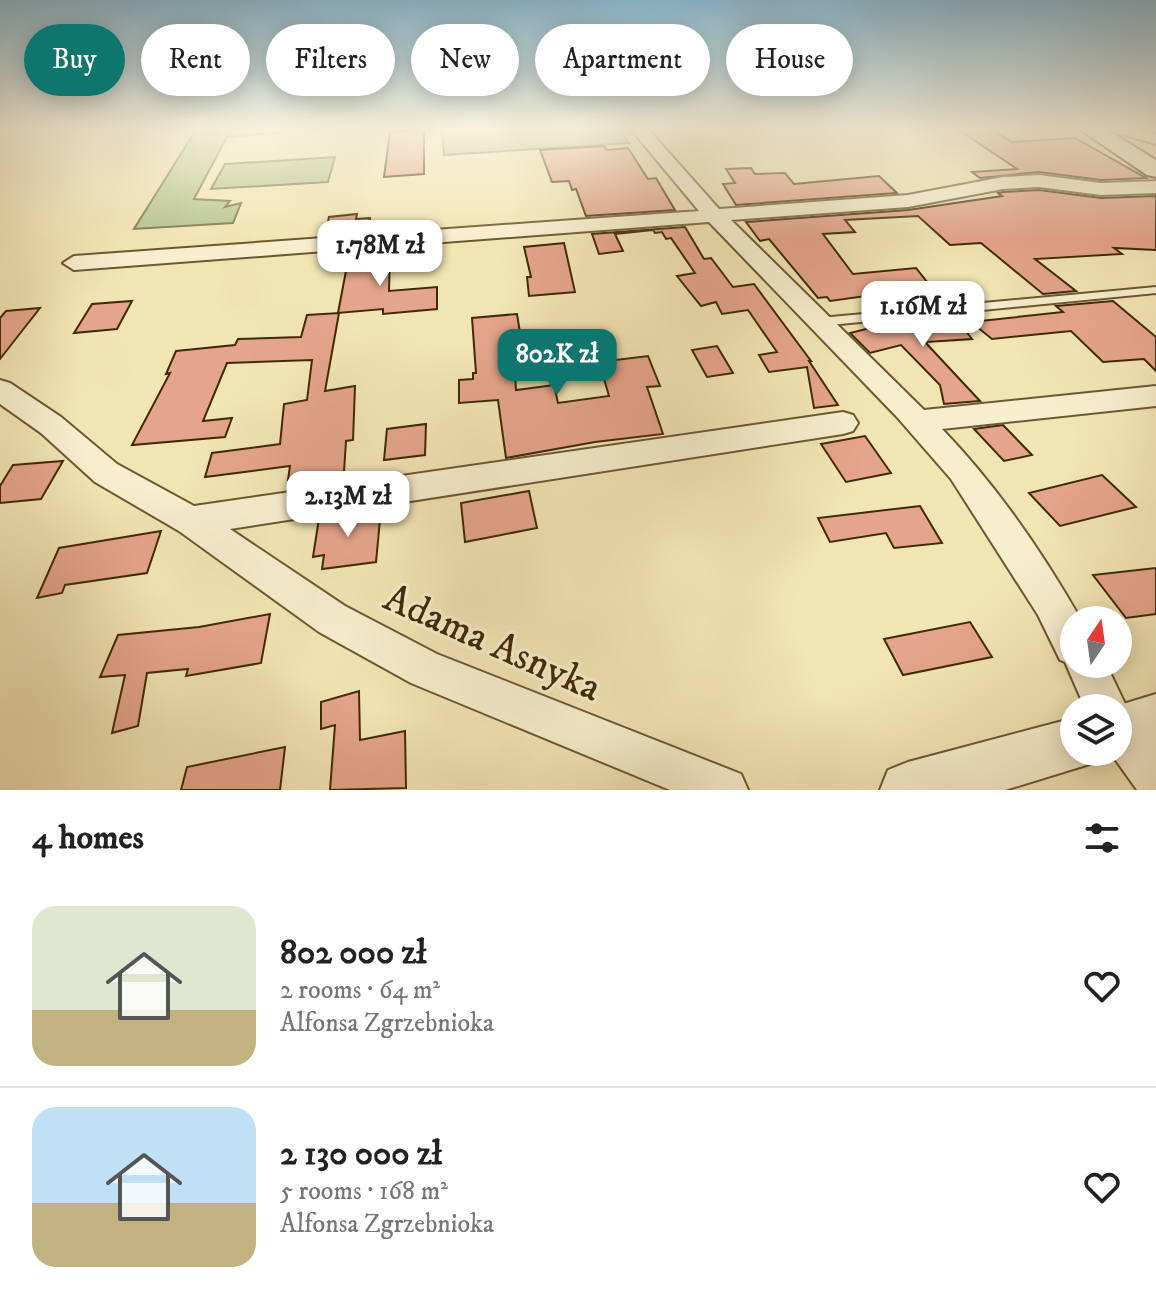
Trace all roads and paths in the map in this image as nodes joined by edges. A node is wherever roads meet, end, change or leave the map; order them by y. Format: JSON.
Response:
{"nodes":[{"id":1,"x":670,"y":165,"type":"edge"},
{"id":2,"x":1156,"y":187,"type":"edge"},
{"id":3,"x":712,"y":213,"type":"junction"},
{"id":4,"x":74,"y":263,"type":"dead end"},
{"id":5,"x":1156,"y":290,"type":"edge"},
{"id":6,"x":820,"y":322,"type":"junction"},
{"id":7,"x":0,"y":390,"type":"edge"},
{"id":8,"x":1156,"y":396,"type":"edge"},
{"id":9,"x":917,"y":421,"type":"junction"},
{"id":10,"x":843,"y":423,"type":"dead end"},
{"id":11,"x":191,"y":521,"type":"junction"},
{"id":12,"x":1060,"y":620,"type":"edge"},
{"id":13,"x":1060,"y":744,"type":"edge"},
{"id":14,"x":1132,"y":748,"type":"edge"},
{"id":15,"x":1156,"y":779,"type":"edge"},
{"id":16,"x":725,"y":790,"type":"edge"},
{"id":17,"x":908,"y":790,"type":"edge"}],
"edges":[{"from":1,"to":3,"type":"street"},
{"from":2,"to":3,"type":"street"},
{"from":3,"to":4,"type":"street"},
{"from":3,"to":6,"type":"street"},
{"from":5,"to":6,"type":"lane"},
{"from":6,"to":9,"type":"street"},
{"from":7,"to":11,"type":"street","name":"Adama Asnyka"},
{"from":8,"to":9,"type":"street"},
{"from":9,"to":12,"type":"street"},
{"from":10,"to":11,"type":"street"},
{"from":11,"to":16,"type":"street","name":"Adama Asnyka"},
{"from":13,"to":17,"type":"street"},
{"from":14,"to":15,"type":"street"}]}
